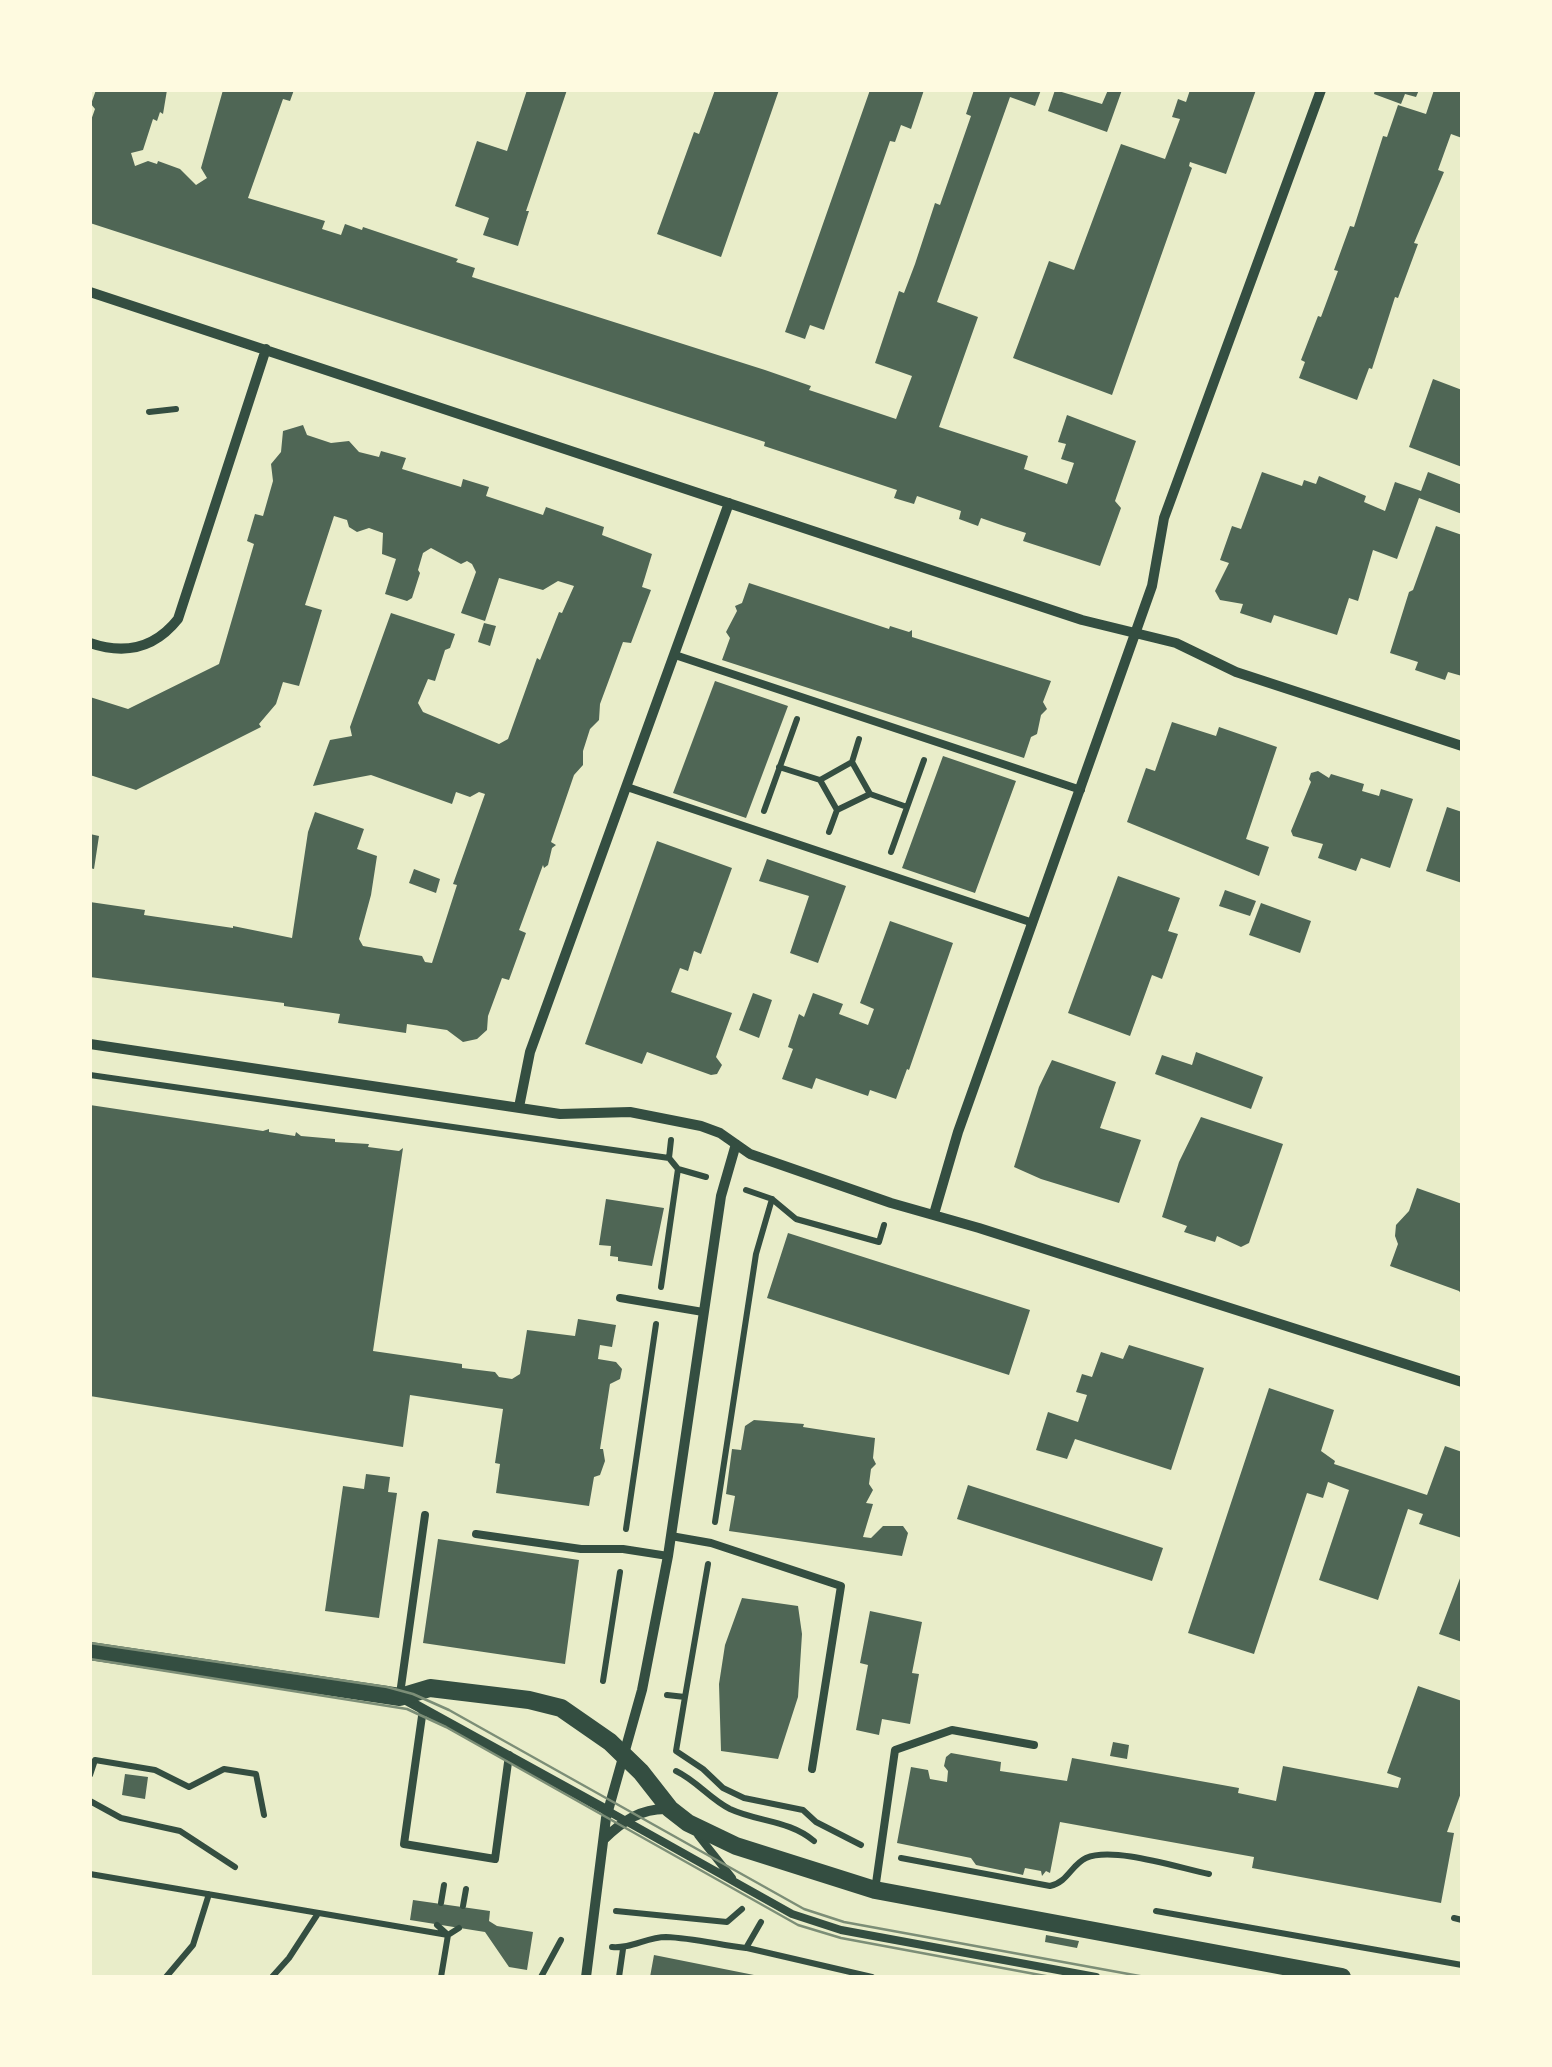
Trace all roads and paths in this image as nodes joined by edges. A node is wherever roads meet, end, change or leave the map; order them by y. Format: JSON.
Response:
{"nodes":[{"id":1,"x":1321,"y":90,"type":"edge"},
{"id":2,"x":90,"y":292,"type":"edge"},
{"id":3,"x":266,"y":349,"type":"junction"},
{"id":4,"x":176,"y":408,"type":"dead end"},
{"id":5,"x":149,"y":412,"type":"dead end"},
{"id":6,"x":728,"y":502,"type":"junction"},
{"id":7,"x":1135,"y":633,"type":"junction"},
{"id":8,"x":90,"y":644,"type":"edge"},
{"id":9,"x":675,"y":655,"type":"junction"},
{"id":10,"x":805,"y":698,"type":"junction"},
{"id":11,"x":931,"y":740,"type":"junction"},
{"id":12,"x":1462,"y":746,"type":"edge"},
{"id":13,"x":779,"y":768,"type":"junction"},
{"id":14,"x":820,"y":780,"type":"junction"},
{"id":15,"x":627,"y":788,"type":"junction"},
{"id":16,"x":1081,"y":790,"type":"junction"},
{"id":17,"x":870,"y":794,"type":"junction"},
{"id":18,"x":907,"y":807,"type":"junction"},
{"id":19,"x":758,"y":831,"type":"junction"},
{"id":20,"x":883,"y":873,"type":"junction"},
{"id":21,"x":1033,"y":923,"type":"junction"},
{"id":22,"x":90,"y":1044,"type":"edge"},
{"id":23,"x":519,"y":1107,"type":"junction"},
{"id":24,"x":736,"y":1144,"type":"junction"},
{"id":25,"x":668,"y":1158,"type":"dead end"},
{"id":26,"x":678,"y":1170,"type":"junction"},
{"id":27,"x":724,"y":1182,"type":"junction"},
{"id":28,"x":772,"y":1199,"type":"junction"},
{"id":29,"x":934,"y":1214,"type":"junction"},
{"id":30,"x":886,"y":1218,"type":"dead end"},
{"id":31,"x":620,"y":1298,"type":"dead end"},
{"id":32,"x":659,"y":1305,"type":"junction"},
{"id":33,"x":703,"y":1312,"type":"junction"},
{"id":34,"x":1462,"y":1382,"type":"edge"},
{"id":35,"x":424,"y":1515,"type":"dead end"},
{"id":36,"x":476,"y":1534,"type":"dead end"},
{"id":37,"x":671,"y":1536,"type":"junction"},
{"id":38,"x":712,"y":1542,"type":"junction"},
{"id":39,"x":623,"y":1549,"type":"junction"},
{"id":40,"x":668,"y":1556,"type":"junction"},
{"id":41,"x":90,"y":1651,"type":"edge"},
{"id":42,"x":604,"y":1681,"type":"dead end"},
{"id":43,"x":400,"y":1697,"type":"junction"},
{"id":44,"x":684,"y":1697,"type":"dead end"},
{"id":45,"x":423,"y":1709,"type":"junction"},
{"id":46,"x":1034,"y":1746,"type":"dead end"},
{"id":47,"x":509,"y":1755,"type":"junction"},
{"id":48,"x":624,"y":1756,"type":"junction"},
{"id":49,"x":812,"y":1769,"type":"dead end"},
{"id":50,"x":90,"y":1774,"type":"edge"},
{"id":51,"x":90,"y":1800,"type":"edge"},
{"id":52,"x":670,"y":1809,"type":"junction"},
{"id":53,"x":608,"y":1810,"type":"junction"},
{"id":54,"x":264,"y":1815,"type":"dead end"},
{"id":55,"x":626,"y":1820,"type":"junction"},
{"id":56,"x":688,"y":1823,"type":"junction"},
{"id":57,"x":604,"y":1840,"type":"junction"},
{"id":58,"x":824,"y":1850,"type":"dead end"},
{"id":59,"x":235,"y":1867,"type":"dead end"},
{"id":60,"x":90,"y":1874,"type":"edge"},
{"id":61,"x":735,"y":1882,"type":"junction"},
{"id":62,"x":444,"y":1885,"type":"dead end"},
{"id":63,"x":466,"y":1889,"type":"dead end"},
{"id":64,"x":875,"y":1890,"type":"junction"},
{"id":65,"x":209,"y":1894,"type":"junction"},
{"id":66,"x":441,"y":1903,"type":"dead end"},
{"id":67,"x":745,"y":1905,"type":"dead end"},
{"id":68,"x":463,"y":1906,"type":"dead end"},
{"id":69,"x":595,"y":1908,"type":"junction"},
{"id":70,"x":1154,"y":1911,"type":"dead end"},
{"id":71,"x":316,"y":1914,"type":"junction"},
{"id":72,"x":764,"y":1916,"type":"dead end"},
{"id":73,"x":437,"y":1924,"type":"dead end"},
{"id":74,"x":460,"y":1928,"type":"dead end"},
{"id":75,"x":448,"y":1935,"type":"junction"},
{"id":76,"x":560,"y":1940,"type":"dead end"},
{"id":77,"x":604,"y":1946,"type":"dead end"},
{"id":78,"x":623,"y":1948,"type":"junction"},
{"id":79,"x":746,"y":1948,"type":"junction"},
{"id":80,"x":1462,"y":1964,"type":"edge"},
{"id":81,"x":166,"y":1977,"type":"edge"},
{"id":82,"x":272,"y":1977,"type":"edge"},
{"id":83,"x":441,"y":1977,"type":"edge"},
{"id":84,"x":541,"y":1977,"type":"edge"},
{"id":85,"x":586,"y":1977,"type":"edge"},
{"id":86,"x":619,"y":1977,"type":"edge"},
{"id":87,"x":872,"y":1977,"type":"edge"},
{"id":88,"x":1096,"y":1977,"type":"edge"},
{"id":89,"x":1342,"y":1977,"type":"edge"}],
"edges":[{"from":1,"to":7,"type":"street"},
{"from":2,"to":3,"type":"street"},
{"from":3,"to":6,"type":"street"},
{"from":3,"to":8,"type":"street"},
{"from":4,"to":5,"type":"path"},
{"from":6,"to":7,"type":"street"},
{"from":6,"to":9,"type":"street"},
{"from":7,"to":12,"type":"street"},
{"from":7,"to":16,"type":"street"},
{"from":9,"to":10,"type":"lane"},
{"from":9,"to":15,"type":"street"},
{"from":10,"to":11,"type":"lane"},
{"from":10,"to":13,"type":"path"},
{"from":11,"to":16,"type":"lane"},
{"from":11,"to":18,"type":"path"},
{"from":13,"to":14,"type":"path"},
{"from":13,"to":19,"type":"path"},
{"from":14,"to":17,"type":"path"},
{"from":14,"to":17,"type":"path"},
{"from":15,"to":19,"type":"lane"},
{"from":15,"to":23,"type":"street"},
{"from":16,"to":21,"type":"street"},
{"from":17,"to":18,"type":"path"},
{"from":18,"to":20,"type":"path"},
{"from":19,"to":20,"type":"lane"},
{"from":20,"to":21,"type":"lane"},
{"from":21,"to":29,"type":"street"},
{"from":22,"to":23,"type":"street"},
{"from":23,"to":24,"type":"street"},
{"from":24,"to":27,"type":"street"},
{"from":24,"to":29,"type":"street"},
{"from":25,"to":26,"type":"path"},
{"from":26,"to":27,"type":"path"},
{"from":26,"to":32,"type":"path"},
{"from":27,"to":28,"type":"path"},
{"from":27,"to":33,"type":"street"},
{"from":28,"to":30,"type":"path"},
{"from":28,"to":38,"type":"path"},
{"from":29,"to":34,"type":"street"},
{"from":31,"to":32,"type":"lane"},
{"from":32,"to":33,"type":"lane"},
{"from":32,"to":39,"type":"path"},
{"from":33,"to":37,"type":"street"},
{"from":35,"to":43,"type":"lane"},
{"from":36,"to":39,"type":"lane"},
{"from":37,"to":38,"type":"lane"},
{"from":37,"to":40,"type":"street"},
{"from":38,"to":44,"type":"path"},
{"from":38,"to":49,"type":"lane"},
{"from":39,"to":40,"type":"lane"},
{"from":39,"to":42,"type":"path"},
{"from":40,"to":48,"type":"street"},
{"from":41,"to":43,"type":"street"},
{"from":43,"to":45,"type":"street"},
{"from":43,"to":48,"type":"street"},
{"from":45,"to":47,"type":"street"},
{"from":45,"to":47,"type":"lane"},
{"from":46,"to":64,"type":"lane"},
{"from":47,"to":53,"type":"street"},
{"from":48,"to":52,"type":"street"},
{"from":48,"to":53,"type":"street"},
{"from":48,"to":58,"type":"path"},
{"from":50,"to":54,"type":"path"},
{"from":51,"to":59,"type":"path"},
{"from":52,"to":55,"type":"street"},
{"from":52,"to":56,"type":"street"},
{"from":53,"to":55,"type":"lane"},
{"from":53,"to":57,"type":"street"},
{"from":55,"to":57,"type":"street"},
{"from":55,"to":61,"type":"lane"},
{"from":56,"to":61,"type":"lane"},
{"from":56,"to":64,"type":"street"},
{"from":57,"to":69,"type":"street"},
{"from":60,"to":65,"type":"path"},
{"from":61,"to":88,"type":"lane"},
{"from":62,"to":66,"type":"path"},
{"from":63,"to":68,"type":"path"},
{"from":64,"to":89,"type":"street"},
{"from":65,"to":71,"type":"path"},
{"from":65,"to":81,"type":"path"},
{"from":67,"to":69,"type":"path"},
{"from":69,"to":85,"type":"street"},
{"from":70,"to":80,"type":"path"},
{"from":71,"to":75,"type":"path"},
{"from":71,"to":82,"type":"path"},
{"from":72,"to":79,"type":"path"},
{"from":73,"to":75,"type":"path"},
{"from":74,"to":75,"type":"path"},
{"from":75,"to":83,"type":"path"},
{"from":76,"to":84,"type":"path"},
{"from":77,"to":78,"type":"path"},
{"from":78,"to":79,"type":"path"},
{"from":78,"to":86,"type":"path"},
{"from":79,"to":87,"type":"path"}]}
